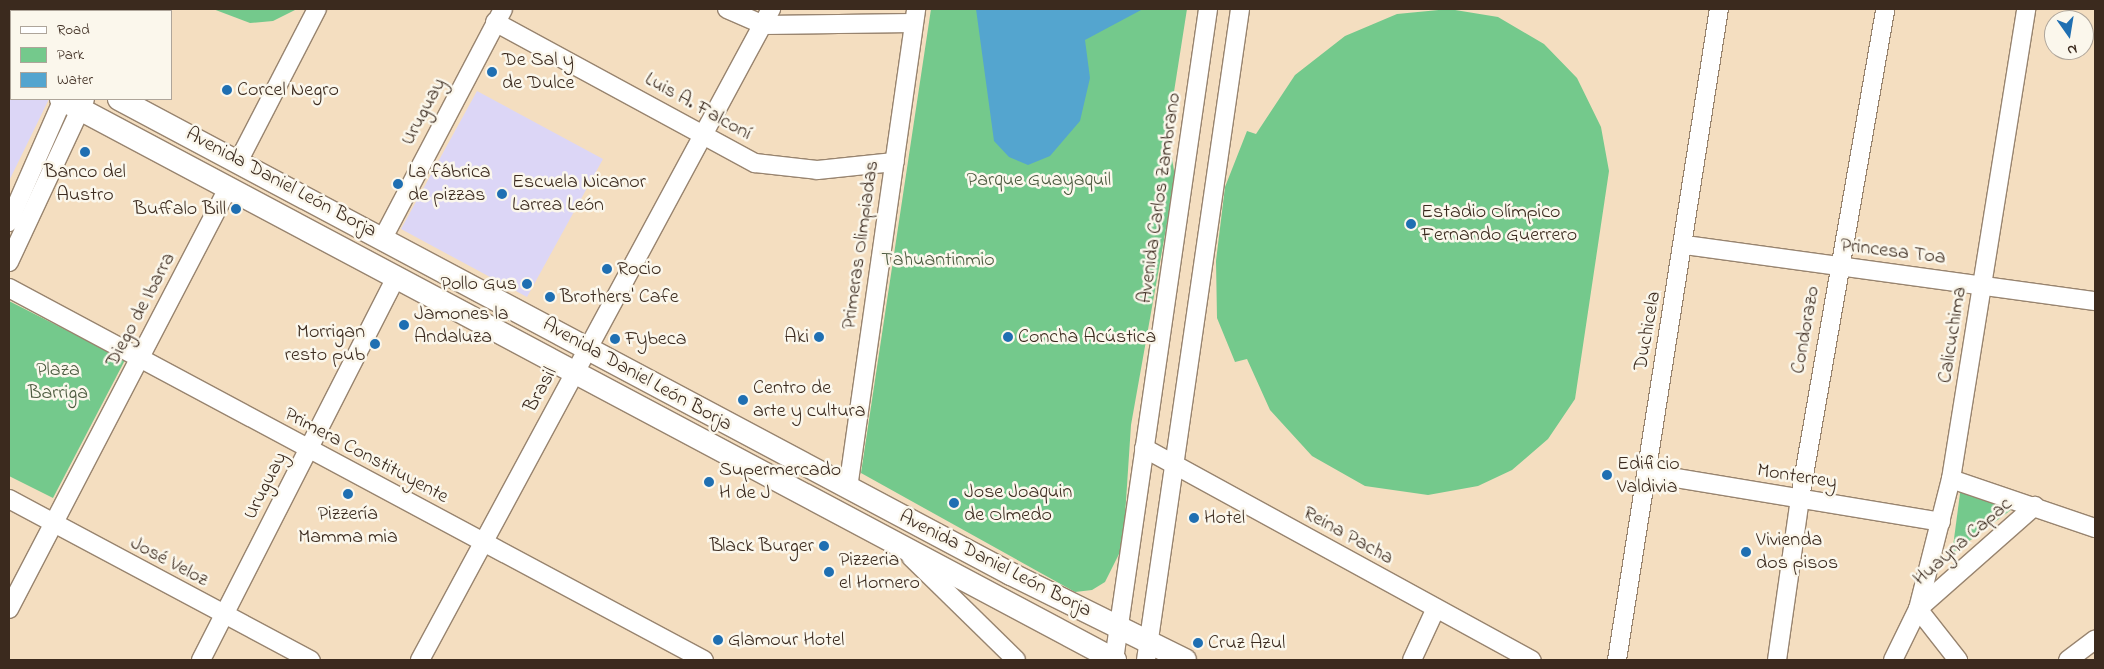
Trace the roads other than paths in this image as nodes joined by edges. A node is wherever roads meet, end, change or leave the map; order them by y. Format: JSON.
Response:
{"nodes":[{"id":1,"x":318,"y":9,"type":"edge"},
{"id":2,"x":727,"y":9,"type":"edge"},
{"id":3,"x":1208,"y":9,"type":"edge"},
{"id":4,"x":1240,"y":9,"type":"edge"},
{"id":5,"x":1719,"y":9,"type":"edge"},
{"id":6,"x":1884,"y":9,"type":"edge"},
{"id":7,"x":2026,"y":9,"type":"edge"},
{"id":8,"x":499,"y":15,"type":"edge"},
{"id":9,"x":915,"y":16,"type":"edge"},
{"id":10,"x":767,"y":17,"type":"edge"},
{"id":11,"x":121,"y":100,"type":"edge"},
{"id":12,"x":70,"y":101,"type":"edge"},
{"id":13,"x":701,"y":132,"type":"junction"},
{"id":14,"x":239,"y":160,"type":"junction"},
{"id":15,"x":895,"y":162,"type":"junction"},
{"id":16,"x":228,"y":190,"type":"junction"},
{"id":17,"x":9,"y":222,"type":"edge"},
{"id":18,"x":384,"y":236,"type":"junction"},
{"id":19,"x":1685,"y":245,"type":"junction"},
{"id":20,"x":9,"y":262,"type":"edge"},
{"id":21,"x":1839,"y":266,"type":"junction"},
{"id":22,"x":396,"y":278,"type":"junction"},
{"id":23,"x":1982,"y":284,"type":"junction"},
{"id":24,"x":9,"y":288,"type":"edge"},
{"id":25,"x":2095,"y":301,"type":"edge"},
{"id":26,"x":588,"y":349,"type":"junction"},
{"id":27,"x":139,"y":359,"type":"junction"},
{"id":28,"x":575,"y":372,"type":"junction"},
{"id":29,"x":1144,"y":448,"type":"junction"},
{"id":30,"x":308,"y":450,"type":"junction"},
{"id":31,"x":1172,"y":465,"type":"junction"},
{"id":32,"x":1646,"y":473,"type":"junction"},
{"id":33,"x":1951,"y":479,"type":"junction"},
{"id":34,"x":848,"y":488,"type":"junction"},
{"id":35,"x":1800,"y":498,"type":"junction"},
{"id":36,"x":9,"y":499,"type":"edge"},
{"id":37,"x":2036,"y":506,"type":"junction"},
{"id":38,"x":1941,"y":522,"type":"junction"},
{"id":39,"x":54,"y":524,"type":"junction"},
{"id":40,"x":2095,"y":528,"type":"edge"},
{"id":41,"x":482,"y":542,"type":"junction"},
{"id":42,"x":898,"y":544,"type":"junction"},
{"id":43,"x":1436,"y":608,"type":"junction"},
{"id":44,"x":9,"y":609,"type":"edge"},
{"id":45,"x":1918,"y":609,"type":"junction"},
{"id":46,"x":224,"y":614,"type":"junction"},
{"id":47,"x":1120,"y":627,"type":"junction"},
{"id":48,"x":2095,"y":640,"type":"edge"},
{"id":49,"x":1148,"y":651,"type":"edge"},
{"id":50,"x":201,"y":660,"type":"edge"},
{"id":51,"x":311,"y":660,"type":"edge"},
{"id":52,"x":420,"y":660,"type":"edge"},
{"id":53,"x":704,"y":660,"type":"edge"},
{"id":54,"x":1016,"y":660,"type":"edge"},
{"id":55,"x":1115,"y":660,"type":"edge"},
{"id":56,"x":1185,"y":660,"type":"edge"},
{"id":57,"x":1412,"y":660,"type":"edge"},
{"id":58,"x":1532,"y":660,"type":"edge"},
{"id":59,"x":1617,"y":660,"type":"edge"},
{"id":60,"x":1777,"y":660,"type":"edge"},
{"id":61,"x":1893,"y":660,"type":"edge"},
{"id":62,"x":1958,"y":660,"type":"edge"},
{"id":63,"x":2068,"y":660,"type":"edge"}],
"edges":[{"from":1,"to":14,"type":"street"},
{"from":2,"to":10,"type":"street"},
{"from":3,"to":29,"type":"street","name":"Avenida Carlos Zambrano"},
{"from":4,"to":31,"type":"street"},
{"from":5,"to":19,"type":"street","name":"Duchicela"},
{"from":6,"to":21,"type":"street","name":"Condorazo"},
{"from":7,"to":23,"type":"street","name":"Calicuchima"},
{"from":8,"to":13,"type":"street","name":"Luis A. Falconí"},
{"from":8,"to":18,"type":"street","name":"Uruguay"},
{"from":9,"to":10,"type":"street"},
{"from":9,"to":15,"type":"street","name":"Primeras Olimpiadas"},
{"from":10,"to":13,"type":"street","name":"Brasil"},
{"from":11,"to":14,"type":"main road","name":"Avenida Daniel León Borja"},
{"from":12,"to":16,"type":"main road","name":"Avenida Daniel León Borja"},
{"from":12,"to":17,"type":"street"},
{"from":12,"to":20,"type":"street"},
{"from":13,"to":15,"type":"street","name":"Luis A. Falconí"},
{"from":13,"to":26,"type":"street","name":"Brasil"},
{"from":14,"to":18,"type":"main road","name":"Avenida Daniel León Borja"},
{"from":15,"to":34,"type":"street","name":"Primeras Olimpiadas"},
{"from":16,"to":22,"type":"main road","name":"Avenida Daniel León Borja"},
{"from":16,"to":27,"type":"street","name":"Diego de Ibarra"},
{"from":18,"to":26,"type":"main road","name":"Avenida Daniel León Borja"},
{"from":19,"to":21,"type":"street","name":"Princesa Toa"},
{"from":19,"to":32,"type":"street","name":"Duchicela"},
{"from":21,"to":23,"type":"street","name":"Princesa Toa"},
{"from":21,"to":35,"type":"street","name":"Condorazo"},
{"from":22,"to":28,"type":"main road","name":"Avenida Daniel León Borja"},
{"from":22,"to":30,"type":"street","name":"Uruguay"},
{"from":23,"to":25,"type":"street","name":"Princesa Toa"},
{"from":23,"to":33,"type":"street","name":"Calicuchima"},
{"from":24,"to":27,"type":"street","name":"Primera Constituyente"},
{"from":26,"to":28,"type":"street","name":"Brasil"},
{"from":26,"to":34,"type":"main road","name":"Avenida Daniel León Borja"},
{"from":27,"to":30,"type":"street","name":"Primera Constituyente"},
{"from":27,"to":39,"type":"street","name":"Diego de Ibarra"},
{"from":28,"to":41,"type":"street","name":"Brasil"},
{"from":28,"to":42,"type":"main road","name":"Avenida Daniel León Borja"},
{"from":29,"to":31,"type":"street","name":"Reina Pacha"},
{"from":29,"to":47,"type":"street","name":"Avenida Carlos Zambrano"},
{"from":30,"to":41,"type":"street","name":"Primera Constituyente"},
{"from":30,"to":46,"type":"street","name":"Uruguay"},
{"from":31,"to":43,"type":"street","name":"Reina Pacha"},
{"from":31,"to":49,"type":"street"},
{"from":32,"to":35,"type":"street","name":"Monterrey"},
{"from":32,"to":59,"type":"street","name":"Duchicela"},
{"from":33,"to":37,"type":"street"},
{"from":33,"to":38,"type":"street","name":"Calicuchima"},
{"from":34,"to":47,"type":"main road","name":"Avenida Daniel León Borja"},
{"from":35,"to":38,"type":"street","name":"Monterrey"},
{"from":35,"to":60,"type":"street","name":"Condorazo"},
{"from":36,"to":39,"type":"street","name":"José Veloz"},
{"from":37,"to":40,"type":"street"},
{"from":37,"to":45,"type":"street","name":"Huayna Capac"},
{"from":38,"to":45,"type":"street","name":"Calicuchima"},
{"from":39,"to":44,"type":"street","name":"Diego de Ibarra"},
{"from":39,"to":46,"type":"street","name":"José Veloz"},
{"from":41,"to":52,"type":"street","name":"Brasil"},
{"from":41,"to":53,"type":"street","name":"Primera Constituyente"},
{"from":42,"to":54,"type":"street"},
{"from":42,"to":55,"type":"main road","name":"Avenida Daniel León Borja"},
{"from":43,"to":57,"type":"street"},
{"from":43,"to":58,"type":"street","name":"Reina Pacha"},
{"from":45,"to":61,"type":"street","name":"Calicuchima"},
{"from":45,"to":62,"type":"street"},
{"from":46,"to":50,"type":"street","name":"Uruguay"},
{"from":46,"to":51,"type":"street","name":"José Veloz"},
{"from":47,"to":49,"type":"main road","name":"Avenida Daniel León Borja"},
{"from":47,"to":55,"type":"street","name":"Avenida Carlos Zambrano"},
{"from":48,"to":63,"type":"street"},
{"from":49,"to":56,"type":"main road","name":"Avenida Daniel León Borja"}]}
